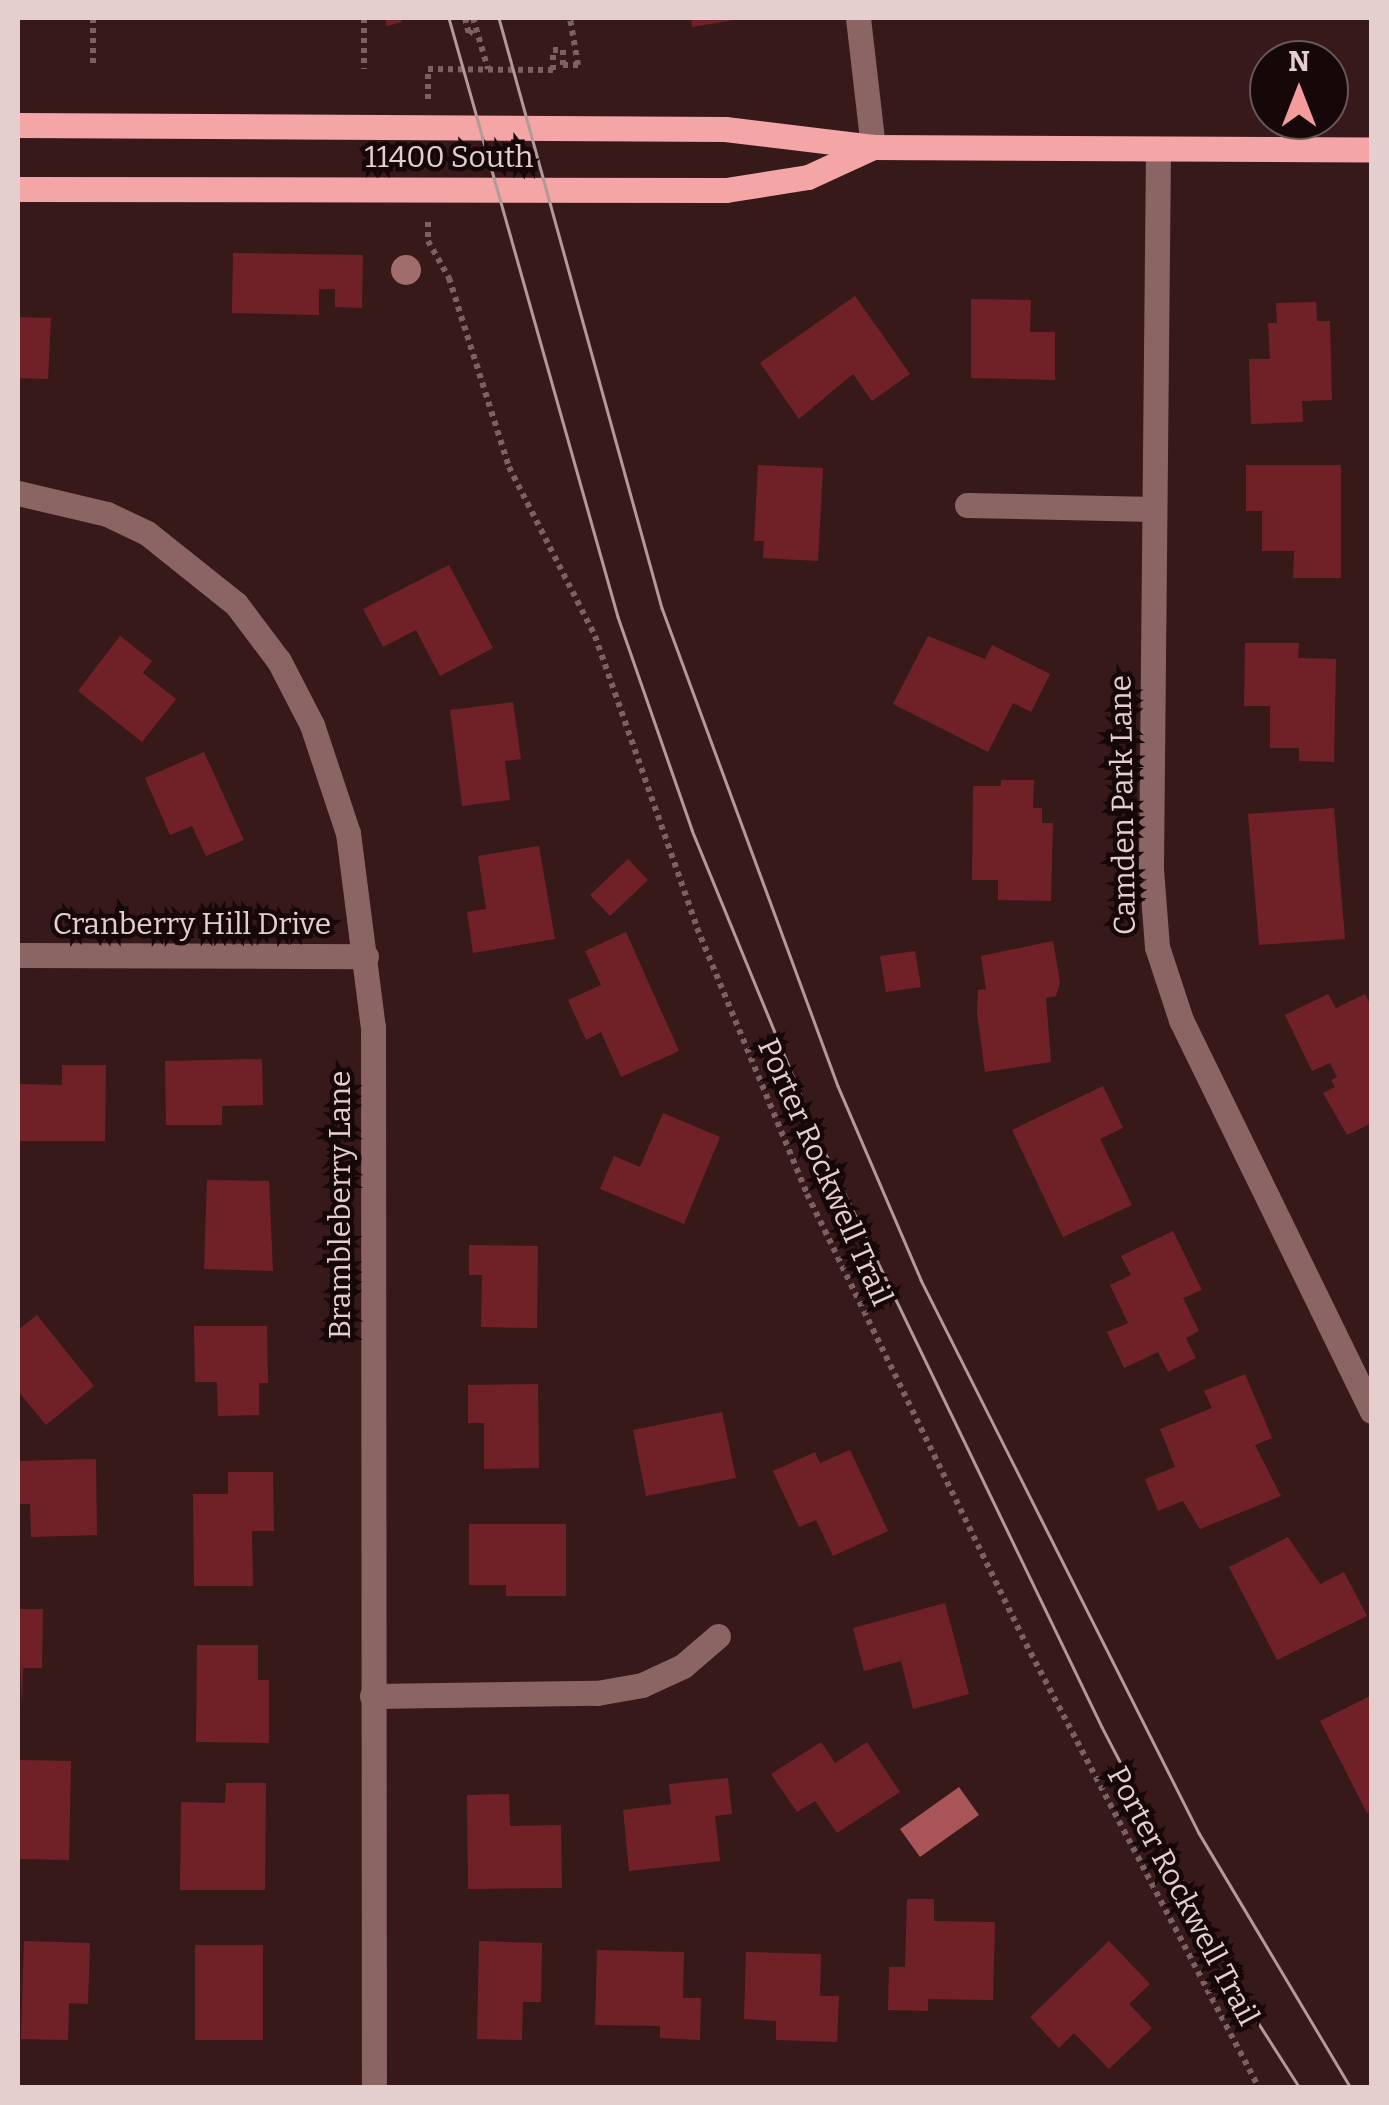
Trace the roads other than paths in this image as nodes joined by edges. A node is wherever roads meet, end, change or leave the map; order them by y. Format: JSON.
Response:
{"nodes":[{"id":1,"x":858,"y":18,"type":"edge"},
{"id":2,"x":18,"y":125,"type":"edge"},
{"id":3,"x":873,"y":147,"type":"junction"},
{"id":4,"x":1158,"y":149,"type":"junction"},
{"id":5,"x":1372,"y":150,"type":"edge"},
{"id":6,"x":18,"y":188,"type":"edge"},
{"id":7,"x":18,"y":492,"type":"edge"},
{"id":8,"x":967,"y":505,"type":"dead end"},
{"id":9,"x":1154,"y":509,"type":"junction"},
{"id":10,"x":18,"y":956,"type":"edge"},
{"id":11,"x":366,"y":956,"type":"junction"},
{"id":12,"x":1372,"y":1412,"type":"edge"},
{"id":13,"x":718,"y":1636,"type":"dead end"},
{"id":14,"x":372,"y":1696,"type":"junction"},
{"id":15,"x":374,"y":2088,"type":"edge"}],
"edges":[{"from":1,"to":3,"type":"street"},
{"from":2,"to":3,"type":"main road","name":"11400 South"},
{"from":3,"to":4,"type":"main road","name":"11400 South"},
{"from":3,"to":6,"type":"main road","name":"11400 South"},
{"from":4,"to":5,"type":"main road","name":"11400 South"},
{"from":4,"to":9,"type":"street","name":"Camden Park Lane"},
{"from":7,"to":11,"type":"street","name":"Brambleberry Lane"},
{"from":8,"to":9,"type":"street"},
{"from":9,"to":12,"type":"street","name":"Camden Park Lane"},
{"from":10,"to":11,"type":"street","name":"Cranberry Hill Drive"},
{"from":11,"to":14,"type":"street","name":"Brambleberry Lane"},
{"from":13,"to":14,"type":"street"},
{"from":14,"to":15,"type":"street","name":"Brambleberry Lane"}]}
